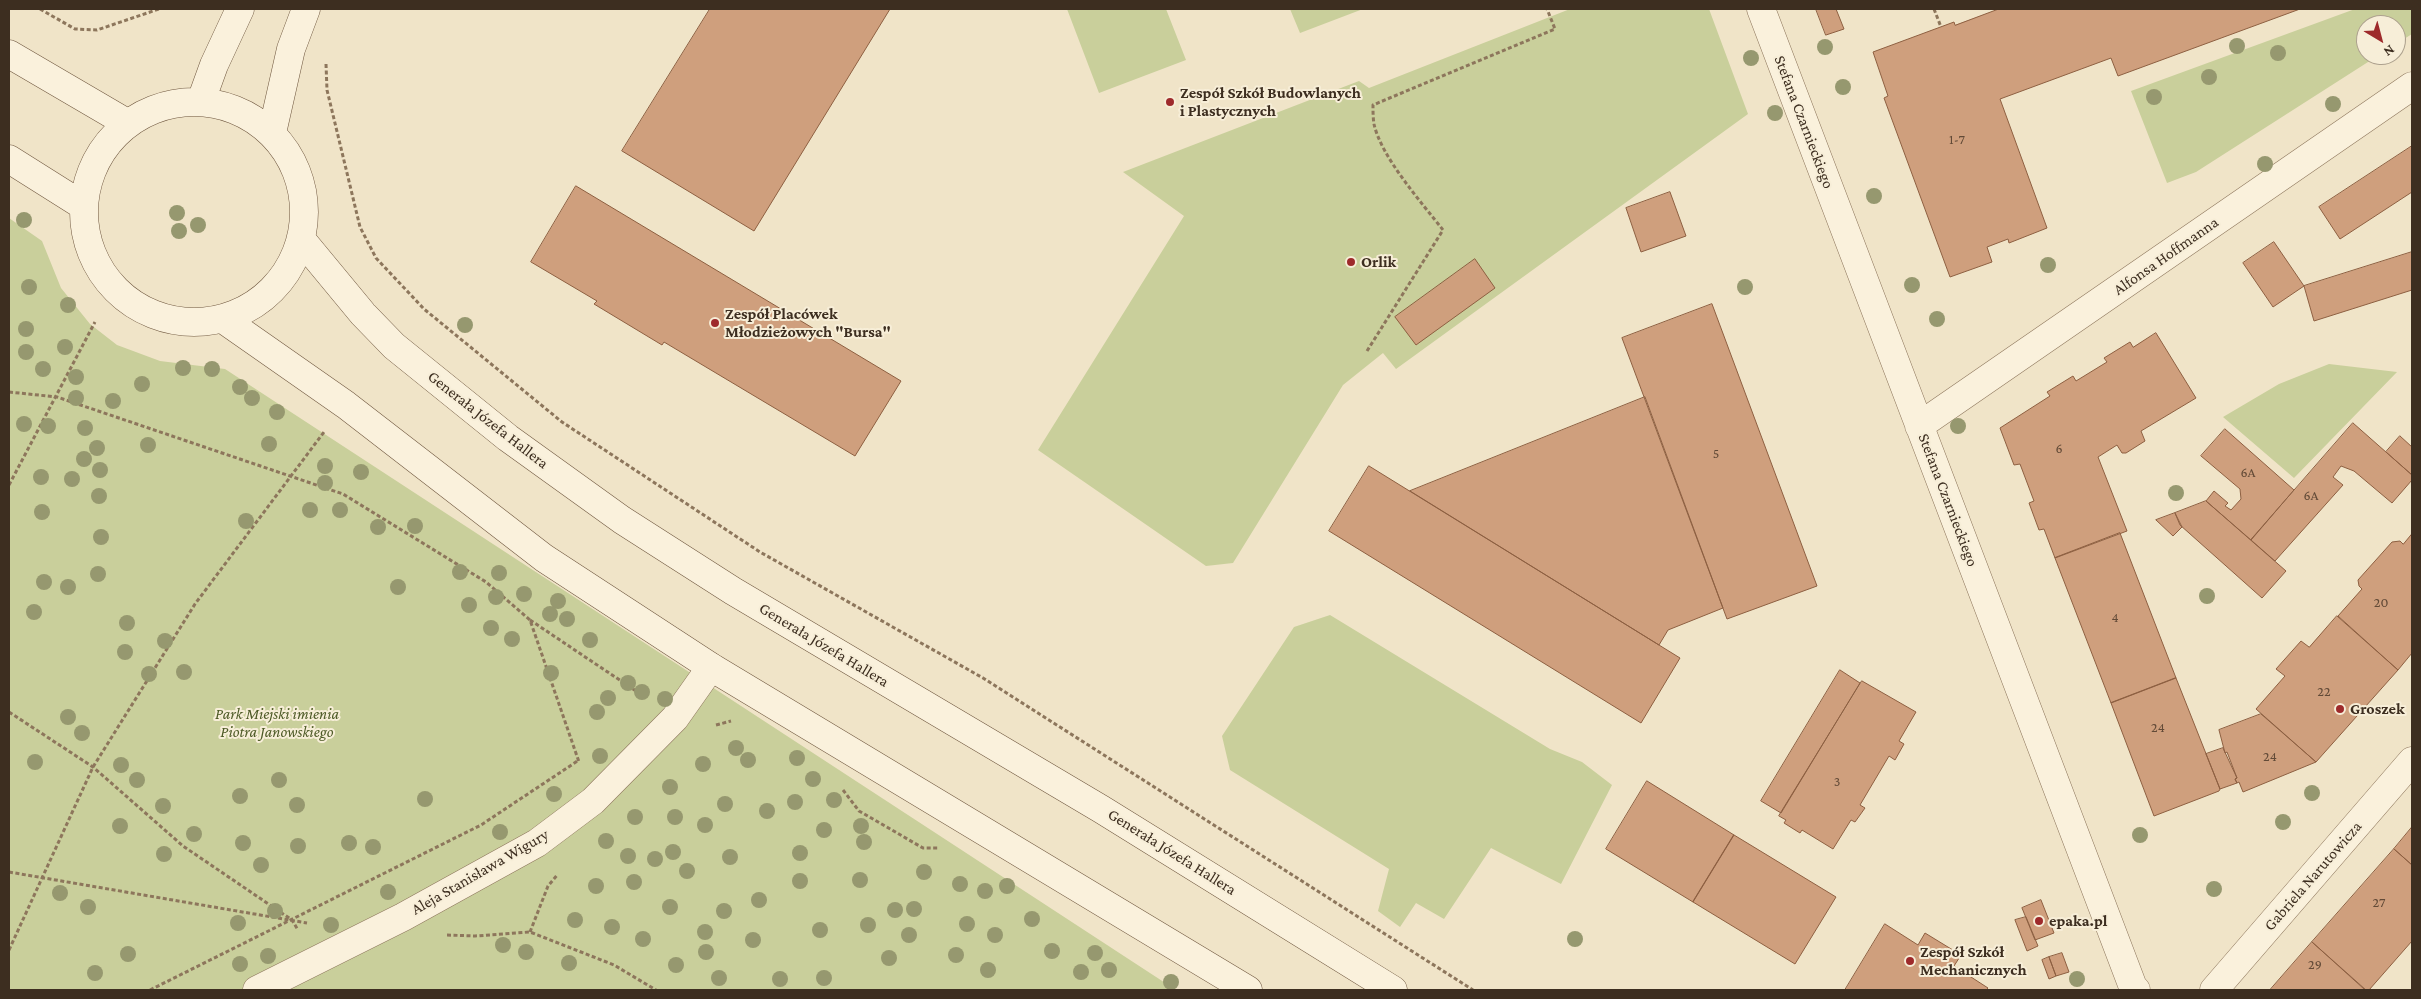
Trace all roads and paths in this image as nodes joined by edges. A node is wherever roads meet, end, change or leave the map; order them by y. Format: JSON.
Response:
{"nodes":[{"id":1,"x":40,"y":9,"type":"edge"},
{"id":2,"x":159,"y":9,"type":"edge"},
{"id":3,"x":240,"y":9,"type":"edge"},
{"id":4,"x":306,"y":9,"type":"edge"},
{"id":5,"x":1547,"y":9,"type":"edge"},
{"id":6,"x":1761,"y":9,"type":"edge"},
{"id":7,"x":1934,"y":9,"type":"edge"},
{"id":8,"x":1941,"y":27,"type":"dead end"},
{"id":9,"x":9,"y":54,"type":"edge"},
{"id":10,"x":326,"y":62,"type":"dead end"},
{"id":11,"x":2412,"y":86,"type":"edge"},
{"id":12,"x":201,"y":101,"type":"junction"},
{"id":13,"x":127,"y":123,"type":"junction"},
{"id":14,"x":272,"y":133,"type":"junction"},
{"id":15,"x":9,"y":159,"type":"edge"},
{"id":16,"x":82,"y":205,"type":"junction"},
{"id":17,"x":301,"y":239,"type":"junction"},
{"id":18,"x":223,"y":320,"type":"junction"},
{"id":19,"x":95,"y":322,"type":"dead end"},
{"id":20,"x":1368,"y":351,"type":"dead end"},
{"id":21,"x":9,"y":392,"type":"edge"},
{"id":22,"x":57,"y":397,"type":"junction"},
{"id":23,"x":1919,"y":426,"type":"junction"},
{"id":24,"x":328,"y":427,"type":"dead end"},
{"id":25,"x":290,"y":475,"type":"junction"},
{"id":26,"x":9,"y":485,"type":"edge"},
{"id":27,"x":530,"y":620,"type":"junction"},
{"id":28,"x":712,"y":667,"type":"junction"},
{"id":29,"x":9,"y":712,"type":"edge"},
{"id":30,"x":675,"y":718,"type":"junction"},
{"id":31,"x":579,"y":760,"type":"junction"},
{"id":32,"x":2412,"y":761,"type":"edge"},
{"id":33,"x":93,"y":767,"type":"junction"},
{"id":34,"x":593,"y":801,"type":"junction"},
{"id":35,"x":9,"y":872,"type":"edge"},
{"id":36,"x":42,"y":878,"type":"junction"},
{"id":37,"x":292,"y":920,"type":"junction"},
{"id":38,"x":530,"y":932,"type":"dead end"},
{"id":39,"x":9,"y":950,"type":"edge"},
{"id":40,"x":316,"y":960,"type":"junction"},
{"id":41,"x":150,"y":990,"type":"edge"},
{"id":42,"x":257,"y":990,"type":"edge"},
{"id":43,"x":656,"y":990,"type":"edge"},
{"id":44,"x":1248,"y":990,"type":"edge"},
{"id":45,"x":1393,"y":990,"type":"edge"},
{"id":46,"x":1473,"y":990,"type":"edge"},
{"id":47,"x":2136,"y":990,"type":"edge"},
{"id":48,"x":2214,"y":990,"type":"edge"}],
"edges":[{"from":1,"to":2,"type":"path"},
{"from":3,"to":12,"type":"main road"},
{"from":4,"to":14,"type":"main road"},
{"from":5,"to":20,"type":"path"},
{"from":6,"to":23,"type":"main road","name":"Stefana Czarnieckiego"},
{"from":7,"to":8,"type":"path"},
{"from":9,"to":13,"type":"main road"},
{"from":10,"to":46,"type":"path"},
{"from":11,"to":23,"type":"main road","name":"Alfonsa Hoffmanna"},
{"from":12,"to":13,"type":"main road"},
{"from":12,"to":14,"type":"main road"},
{"from":13,"to":16,"type":"main road"},
{"from":14,"to":17,"type":"main road"},
{"from":15,"to":16,"type":"main road"},
{"from":16,"to":18,"type":"main road"},
{"from":17,"to":18,"type":"main road"},
{"from":17,"to":45,"type":"main road","name":"Generała Józefa Hallera"},
{"from":18,"to":28,"type":"main road"},
{"from":19,"to":22,"type":"path"},
{"from":21,"to":22,"type":"path"},
{"from":22,"to":25,"type":"path"},
{"from":22,"to":26,"type":"path"},
{"from":23,"to":47,"type":"main road","name":"Stefana Czarnieckiego"},
{"from":24,"to":25,"type":"path"},
{"from":25,"to":27,"type":"path"},
{"from":25,"to":33,"type":"path"},
{"from":27,"to":30,"type":"path"},
{"from":27,"to":31,"type":"path"},
{"from":28,"to":30,"type":"main road","name":"Aleja Stanisława Wigury"},
{"from":28,"to":44,"type":"main road"},
{"from":29,"to":33,"type":"path"},
{"from":30,"to":34,"type":"main road","name":"Aleja Stanisława Wigury"},
{"from":31,"to":34,"type":"path"},
{"from":31,"to":37,"type":"path"},
{"from":32,"to":48,"type":"main road","name":"Gabriela Narutowicza"},
{"from":33,"to":36,"type":"path"},
{"from":33,"to":37,"type":"path"},
{"from":34,"to":40,"type":"main road","name":"Aleja Stanisława Wigury"},
{"from":35,"to":36,"type":"path"},
{"from":36,"to":37,"type":"path"},
{"from":36,"to":39,"type":"path"},
{"from":37,"to":40,"type":"path"},
{"from":37,"to":41,"type":"path"},
{"from":38,"to":43,"type":"path"},
{"from":40,"to":42,"type":"main road","name":"Aleja Stanisława Wigury"}]}
